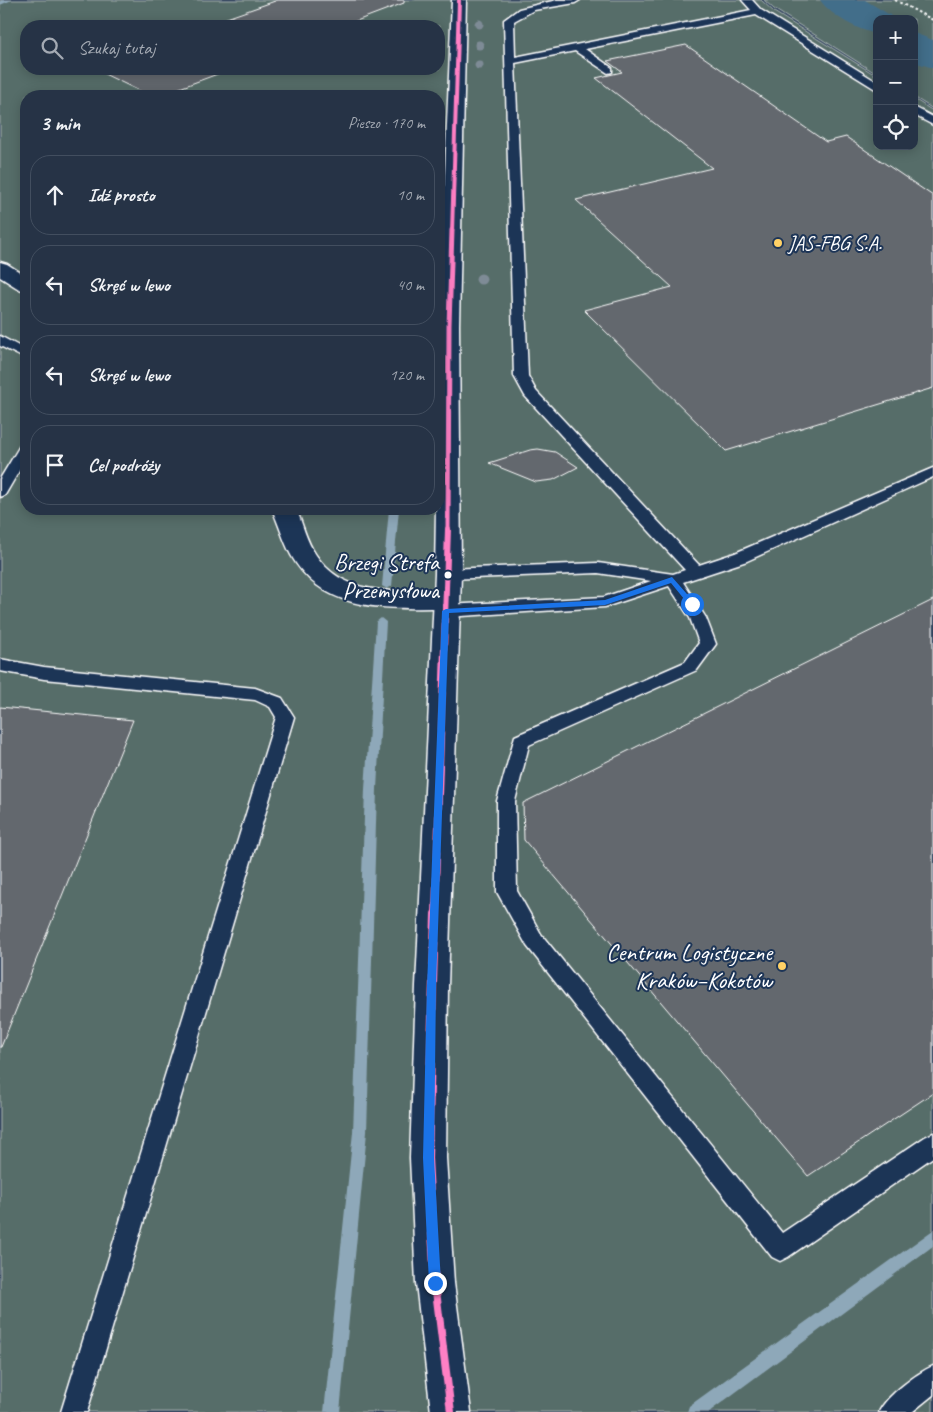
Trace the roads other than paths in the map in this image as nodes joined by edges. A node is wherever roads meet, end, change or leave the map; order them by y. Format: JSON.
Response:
{"nodes":[{"id":1,"x":459,"y":0,"type":"edge"},
{"id":2,"x":575,"y":0,"type":"edge"},
{"id":3,"x":747,"y":0,"type":"edge"},
{"id":4,"x":758,"y":12,"type":"junction"},
{"id":5,"x":577,"y":48,"type":"junction"},
{"id":6,"x":510,"y":61,"type":"junction"},
{"id":7,"x":608,"y":70,"type":"dead end"},
{"id":8,"x":873,"y":84,"type":"edge"},
{"id":9,"x":918,"y":113,"type":"edge"},
{"id":10,"x":933,"y":122,"type":"edge"},
{"id":11,"x":0,"y":268,"type":"edge"},
{"id":12,"x":20,"y":281,"type":"edge"},
{"id":13,"x":0,"y":340,"type":"edge"},
{"id":14,"x":20,"y":352,"type":"edge"},
{"id":15,"x":20,"y":457,"type":"edge"},
{"id":16,"x":933,"y":472,"type":"edge"},
{"id":17,"x":0,"y":492,"type":"edge"},
{"id":18,"x":287,"y":515,"type":"edge"},
{"id":19,"x":697,"y":573,"type":"junction"},
{"id":20,"x":672,"y":580,"type":"junction"},
{"id":21,"x":447,"y":595,"type":"junction"},
{"id":22,"x":0,"y":665,"type":"edge"},
{"id":23,"x":933,"y":1144,"type":"edge"},
{"id":24,"x":933,"y":1379,"type":"edge"},
{"id":25,"x":74,"y":1412,"type":"edge"},
{"id":26,"x":451,"y":1412,"type":"edge"},
{"id":27,"x":892,"y":1412,"type":"edge"}],
"edges":[{"from":1,"to":21,"type":"street"},
{"from":2,"to":6,"type":"lane"},
{"from":3,"to":4,"type":"lane"},
{"from":4,"to":5,"type":"lane"},
{"from":4,"to":8,"type":"lane"},
{"from":5,"to":6,"type":"lane"},
{"from":5,"to":7,"type":"lane"},
{"from":6,"to":19,"type":"lane"},
{"from":9,"to":10,"type":"lane"},
{"from":11,"to":12,"type":"street"},
{"from":13,"to":14,"type":"lane"},
{"from":15,"to":17,"type":"lane"},
{"from":16,"to":19,"type":"lane"},
{"from":18,"to":21,"type":"street"},
{"from":19,"to":20,"type":"lane"},
{"from":20,"to":21,"type":"lane"},
{"from":20,"to":21,"type":"lane"},
{"from":20,"to":23,"type":"lane"},
{"from":21,"to":26,"type":"street"},
{"from":22,"to":25,"type":"lane"},
{"from":24,"to":27,"type":"lane"}]}
